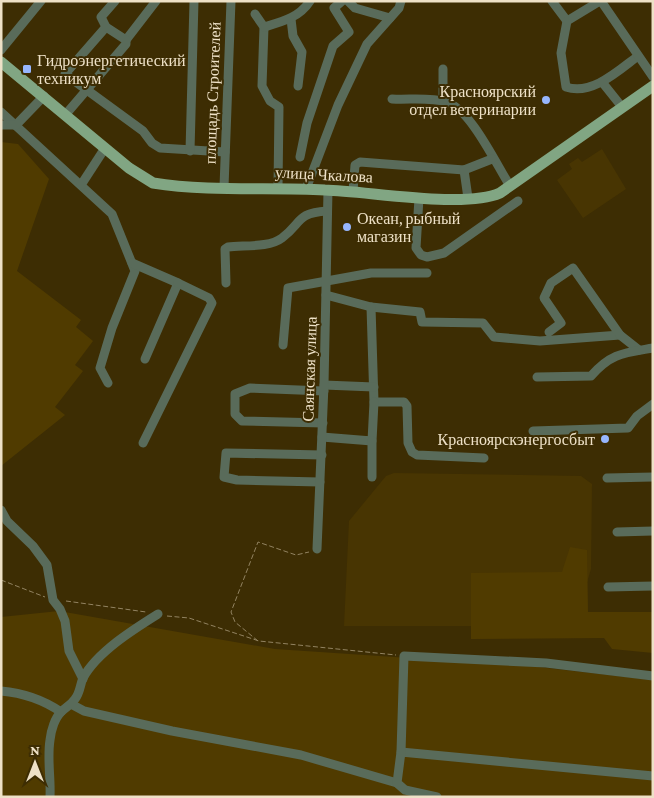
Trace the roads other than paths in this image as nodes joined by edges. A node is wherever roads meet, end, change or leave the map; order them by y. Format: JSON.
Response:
{"nodes":[{"id":1,"x":41,"y":1,"type":"edge"},
{"id":2,"x":115,"y":1,"type":"edge"},
{"id":3,"x":156,"y":1,"type":"edge"},
{"id":4,"x":194,"y":1,"type":"edge"},
{"id":5,"x":231,"y":1,"type":"edge"},
{"id":6,"x":310,"y":1,"type":"edge"},
{"id":7,"x":342,"y":1,"type":"edge"},
{"id":8,"x":348,"y":1,"type":"edge"},
{"id":9,"x":401,"y":1,"type":"edge"},
{"id":10,"x":552,"y":1,"type":"edge"},
{"id":11,"x":600,"y":1,"type":"edge"},
{"id":12,"x":255,"y":14,"type":"dead end"},
{"id":13,"x":390,"y":18,"type":"junction"},
{"id":14,"x":291,"y":19,"type":"junction"},
{"id":15,"x":567,"y":21,"type":"junction"},
{"id":16,"x":106,"y":27,"type":"junction"},
{"id":17,"x":264,"y":27,"type":"junction"},
{"id":18,"x":126,"y":40,"type":"junction"},
{"id":19,"x":1,"y":50,"type":"edge"},
{"id":20,"x":638,"y":56,"type":"junction"},
{"id":21,"x":1,"y":62,"type":"edge"},
{"id":22,"x":443,"y":69,"type":"dead end"},
{"id":23,"x":653,"y":77,"type":"edge"},
{"id":24,"x":602,"y":82,"type":"junction"},
{"id":25,"x":298,"y":86,"type":"dead end"},
{"id":26,"x":653,"y":86,"type":"edge"},
{"id":27,"x":87,"y":90,"type":"junction"},
{"id":28,"x":44,"y":96,"type":"junction"},
{"id":29,"x":392,"y":99,"type":"dead end"},
{"id":30,"x":442,"y":101,"type":"junction"},
{"id":31,"x":622,"y":107,"type":"junction"},
{"id":32,"x":1,"y":112,"type":"edge"},
{"id":33,"x":66,"y":114,"type":"junction"},
{"id":34,"x":1,"y":125,"type":"edge"},
{"id":35,"x":16,"y":125,"type":"junction"},
{"id":36,"x":105,"y":148,"type":"junction"},
{"id":37,"x":190,"y":151,"type":"junction"},
{"id":38,"x":225,"y":152,"type":"junction"},
{"id":39,"x":300,"y":157,"type":"dead end"},
{"id":40,"x":492,"y":159,"type":"junction"},
{"id":41,"x":464,"y":170,"type":"junction"},
{"id":42,"x":81,"y":185,"type":"junction"},
{"id":43,"x":510,"y":186,"type":"junction"},
{"id":44,"x":224,"y":187,"type":"junction"},
{"id":45,"x":278,"y":188,"type":"junction"},
{"id":46,"x":306,"y":189,"type":"junction"},
{"id":47,"x":328,"y":190,"type":"junction"},
{"id":48,"x":353,"y":191,"type":"junction"},
{"id":49,"x":419,"y":198,"type":"junction"},
{"id":50,"x":468,"y":198,"type":"junction"},
{"id":51,"x":518,"y":201,"type":"dead end"},
{"id":52,"x":327,"y":211,"type":"junction"},
{"id":53,"x":132,"y":263,"type":"junction"},
{"id":54,"x":426,"y":273,"type":"dead end"},
{"id":55,"x":327,"y":282,"type":"junction"},
{"id":56,"x":178,"y":284,"type":"junction"},
{"id":57,"x":226,"y":284,"type":"dead end"},
{"id":58,"x":326,"y":295,"type":"junction"},
{"id":59,"x":371,"y":307,"type":"junction"},
{"id":60,"x":549,"y":332,"type":"dead end"},
{"id":61,"x":620,"y":336,"type":"junction"},
{"id":62,"x":283,"y":345,"type":"dead end"},
{"id":63,"x":653,"y":348,"type":"edge"},
{"id":64,"x":639,"y":350,"type":"junction"},
{"id":65,"x":146,"y":359,"type":"dead end"},
{"id":66,"x":537,"y":377,"type":"dead end"},
{"id":67,"x":108,"y":383,"type":"dead end"},
{"id":68,"x":374,"y":387,"type":"junction"},
{"id":69,"x":324,"y":388,"type":"junction"},
{"id":70,"x":374,"y":402,"type":"junction"},
{"id":71,"x":653,"y":404,"type":"edge"},
{"id":72,"x":323,"y":423,"type":"junction"},
{"id":73,"x":533,"y":431,"type":"dead end"},
{"id":74,"x":322,"y":437,"type":"junction"},
{"id":75,"x":372,"y":441,"type":"junction"},
{"id":76,"x":143,"y":444,"type":"dead end"},
{"id":77,"x":322,"y":455,"type":"junction"},
{"id":78,"x":484,"y":458,"type":"dead end"},
{"id":79,"x":372,"y":477,"type":"dead end"},
{"id":80,"x":653,"y":477,"type":"edge"},
{"id":81,"x":607,"y":478,"type":"dead end"},
{"id":82,"x":320,"y":482,"type":"junction"},
{"id":83,"x":1,"y":510,"type":"edge"},
{"id":84,"x":653,"y":531,"type":"edge"},
{"id":85,"x":617,"y":532,"type":"dead end"},
{"id":86,"x":318,"y":549,"type":"road end"},
{"id":87,"x":653,"y":586,"type":"edge"},
{"id":88,"x":608,"y":587,"type":"dead end"},
{"id":89,"x":158,"y":614,"type":"road end"},
{"id":90,"x":653,"y":676,"type":"edge"},
{"id":91,"x":83,"y":679,"type":"junction"},
{"id":92,"x":1,"y":691,"type":"edge"},
{"id":93,"x":72,"y":704,"type":"junction"},
{"id":94,"x":61,"y":712,"type":"junction"},
{"id":95,"x":401,"y":752,"type":"junction"},
{"id":96,"x":653,"y":776,"type":"edge"},
{"id":97,"x":397,"y":783,"type":"junction"},
{"id":98,"x":50,"y":797,"type":"edge"},
{"id":99,"x":437,"y":797,"type":"edge"}],
"edges":[{"from":1,"to":19,"type":"street"},
{"from":2,"to":16,"type":"street"},
{"from":3,"to":18,"type":"street"},
{"from":4,"to":37,"type":"street"},
{"from":5,"to":38,"type":"street","name":"площадь Строителей"},
{"from":6,"to":14,"type":"street"},
{"from":7,"to":39,"type":"street"},
{"from":8,"to":13,"type":"street"},
{"from":9,"to":13,"type":"street"},
{"from":10,"to":15,"type":"street"},
{"from":11,"to":15,"type":"street"},
{"from":11,"to":20,"type":"street"},
{"from":12,"to":17,"type":"street"},
{"from":13,"to":46,"type":"street"},
{"from":14,"to":17,"type":"street"},
{"from":14,"to":25,"type":"street"},
{"from":15,"to":24,"type":"street"},
{"from":16,"to":18,"type":"street"},
{"from":16,"to":27,"type":"street"},
{"from":17,"to":45,"type":"street"},
{"from":18,"to":27,"type":"street"},
{"from":20,"to":23,"type":"street"},
{"from":20,"to":24,"type":"street"},
{"from":21,"to":28,"type":"main road","name":"улица Чкалова"},
{"from":22,"to":30,"type":"street"},
{"from":24,"to":31,"type":"street"},
{"from":26,"to":31,"type":"main road","name":"улица Чкалова"},
{"from":27,"to":33,"type":"street"},
{"from":27,"to":37,"type":"street"},
{"from":28,"to":33,"type":"main road","name":"улица Чкалова"},
{"from":28,"to":35,"type":"street"},
{"from":29,"to":30,"type":"street"},
{"from":30,"to":40,"type":"street"},
{"from":31,"to":43,"type":"main road","name":"улица Чкалова"},
{"from":32,"to":35,"type":"street"},
{"from":33,"to":36,"type":"main road","name":"улица Чкалова"},
{"from":34,"to":35,"type":"street"},
{"from":35,"to":42,"type":"street"},
{"from":36,"to":42,"type":"street"},
{"from":36,"to":44,"type":"main road","name":"улица Чкалова"},
{"from":37,"to":38,"type":"street"},
{"from":38,"to":44,"type":"street","name":"площадь Строителей"},
{"from":40,"to":41,"type":"street"},
{"from":40,"to":43,"type":"street"},
{"from":41,"to":48,"type":"street"},
{"from":41,"to":50,"type":"street"},
{"from":42,"to":53,"type":"street"},
{"from":43,"to":50,"type":"main road","name":"улица Чкалова"},
{"from":44,"to":45,"type":"main road","name":"улица Чкалова"},
{"from":45,"to":46,"type":"main road","name":"улица Чкалова"},
{"from":46,"to":47,"type":"main road","name":"улица Чкалова"},
{"from":47,"to":48,"type":"main road","name":"улица Чкалова"},
{"from":47,"to":52,"type":"street","name":"Саянская улица"},
{"from":48,"to":49,"type":"main road","name":"улица Чкалова"},
{"from":49,"to":50,"type":"main road","name":"улица Чкалова"},
{"from":49,"to":51,"type":"street"},
{"from":52,"to":55,"type":"street","name":"Саянская улица"},
{"from":52,"to":57,"type":"street"},
{"from":53,"to":56,"type":"street"},
{"from":53,"to":67,"type":"street"},
{"from":54,"to":55,"type":"street"},
{"from":55,"to":58,"type":"street","name":"Саянская улица"},
{"from":55,"to":62,"type":"street"},
{"from":56,"to":65,"type":"street"},
{"from":56,"to":76,"type":"street"},
{"from":58,"to":59,"type":"street"},
{"from":58,"to":69,"type":"street","name":"Саянская улица"},
{"from":59,"to":61,"type":"street"},
{"from":59,"to":68,"type":"street"},
{"from":60,"to":61,"type":"street"},
{"from":61,"to":64,"type":"street"},
{"from":63,"to":64,"type":"street"},
{"from":64,"to":66,"type":"street"},
{"from":68,"to":69,"type":"street"},
{"from":68,"to":70,"type":"street"},
{"from":69,"to":72,"type":"street","name":"Саянская улица"},
{"from":69,"to":72,"type":"street"},
{"from":70,"to":75,"type":"street"},
{"from":70,"to":78,"type":"street"},
{"from":71,"to":73,"type":"street"},
{"from":72,"to":74,"type":"street","name":"Саянская улица"},
{"from":74,"to":75,"type":"street"},
{"from":74,"to":77,"type":"street","name":"Саянская улица"},
{"from":75,"to":79,"type":"street"},
{"from":77,"to":82,"type":"street","name":"Саянская улица"},
{"from":77,"to":82,"type":"street"},
{"from":80,"to":81,"type":"street"},
{"from":82,"to":86,"type":"street","name":"Саянская улица"},
{"from":83,"to":91,"type":"street"},
{"from":84,"to":85,"type":"street"},
{"from":87,"to":88,"type":"street"},
{"from":89,"to":91,"type":"street"},
{"from":90,"to":95,"type":"street"},
{"from":91,"to":93,"type":"street"},
{"from":92,"to":94,"type":"street"},
{"from":93,"to":94,"type":"street"},
{"from":93,"to":97,"type":"street"},
{"from":94,"to":98,"type":"street"},
{"from":95,"to":96,"type":"street"},
{"from":95,"to":97,"type":"street"},
{"from":97,"to":99,"type":"street"}]}
